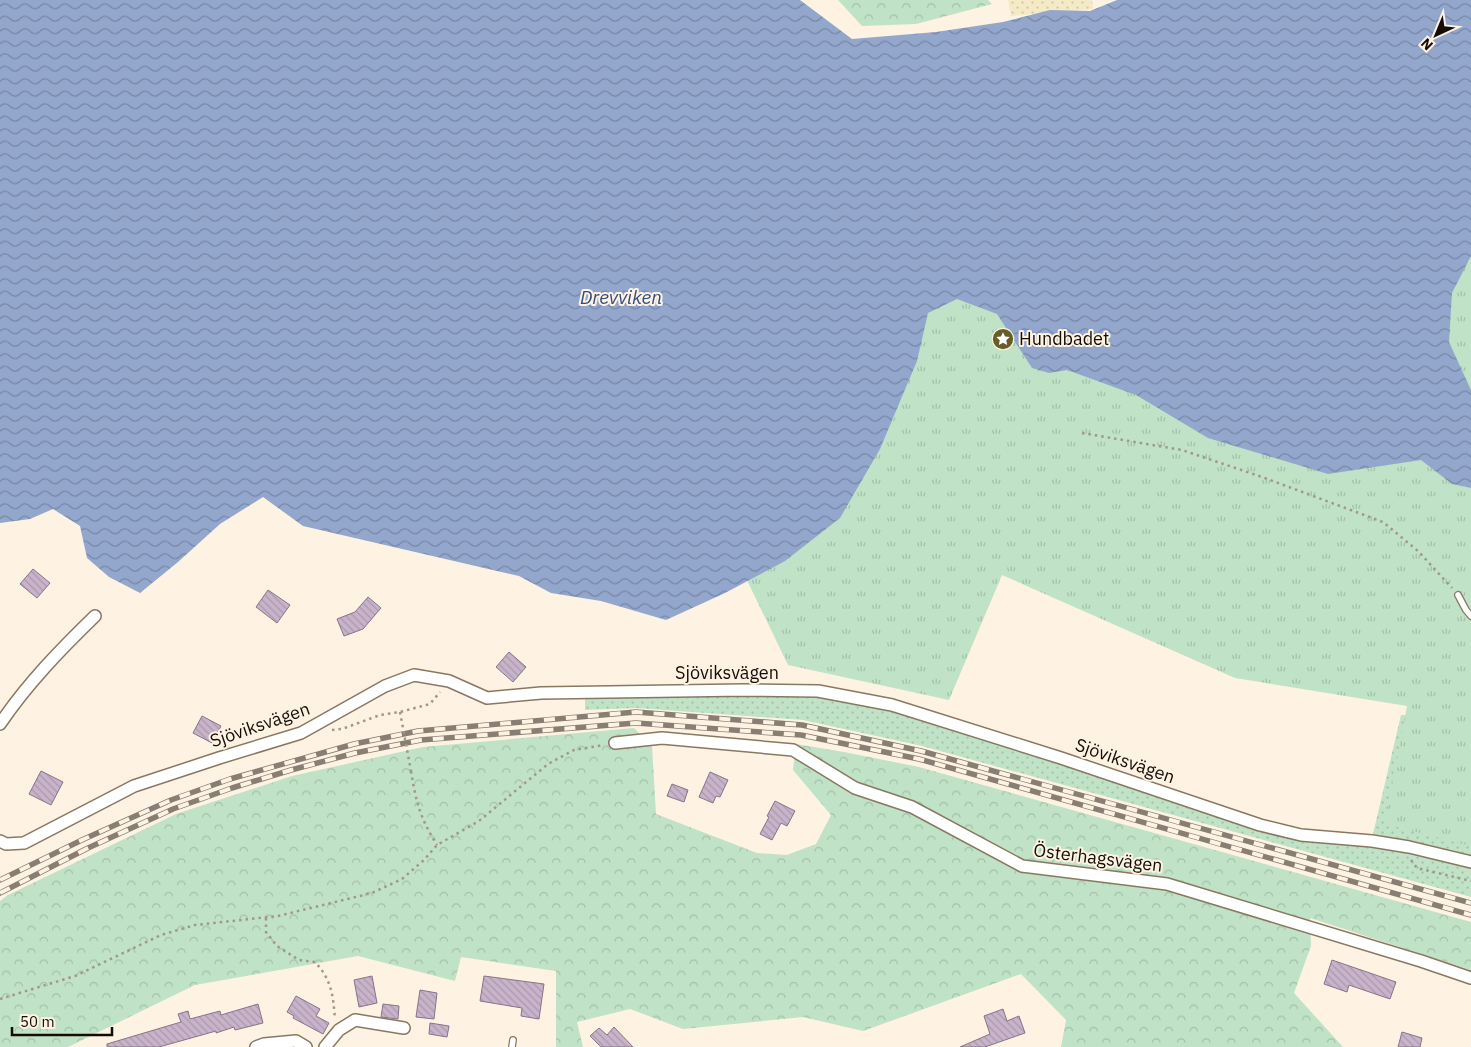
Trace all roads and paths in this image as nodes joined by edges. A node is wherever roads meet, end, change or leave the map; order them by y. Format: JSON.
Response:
{"nodes":[{"id":1,"x":1082,"y":433,"type":"dead end"},
{"id":2,"x":1458,"y":595,"type":"joint"},
{"id":3,"x":95,"y":616,"type":"dead end"},
{"id":4,"x":1471,"y":616,"type":"edge"},
{"id":5,"x":449,"y":681,"type":"junction"},
{"id":6,"x":400,"y":712,"type":"junction"},
{"id":7,"x":0,"y":724,"type":"edge"},
{"id":8,"x":326,"y":731,"type":"dead end"},
{"id":9,"x":615,"y":743,"type":"joint"},
{"id":10,"x":0,"y":841,"type":"edge"},
{"id":11,"x":437,"y":845,"type":"junction"},
{"id":12,"x":1409,"y":847,"type":"junction"},
{"id":13,"x":1471,"y":862,"type":"edge"},
{"id":14,"x":1471,"y":881,"type":"edge"},
{"id":15,"x":266,"y":918,"type":"junction"},
{"id":16,"x":1471,"y":978,"type":"edge"},
{"id":17,"x":0,"y":999,"type":"edge"},
{"id":18,"x":404,"y":1028,"type":"dead end"},
{"id":19,"x":339,"y":1030,"type":"junction"},
{"id":20,"x":513,"y":1040,"type":"dead end"},
{"id":21,"x":256,"y":1047,"type":"edge"},
{"id":22,"x":306,"y":1047,"type":"edge"},
{"id":23,"x":325,"y":1047,"type":"edge"},
{"id":24,"x":512,"y":1047,"type":"edge"}],
"edges":[{"from":1,"to":2,"type":"path"},
{"from":2,"to":4,"type":"lane"},
{"from":3,"to":7,"type":"street"},
{"from":5,"to":6,"type":"path"},
{"from":5,"to":10,"type":"street","name":"Sjöviksvägen"},
{"from":5,"to":12,"type":"street","name":"Sjöviksvägen"},
{"from":6,"to":8,"type":"path"},
{"from":6,"to":11,"type":"path","bridge":true},
{"from":9,"to":11,"type":"path"},
{"from":9,"to":16,"type":"street","name":"Österhagsvägen"},
{"from":11,"to":15,"type":"path"},
{"from":12,"to":13,"type":"street","name":"Sjöviksvägen"},
{"from":12,"to":14,"type":"path"},
{"from":15,"to":17,"type":"path"},
{"from":15,"to":19,"type":"path"},
{"from":18,"to":19,"type":"street"},
{"from":19,"to":23,"type":"street"},
{"from":20,"to":24,"type":"lane"},
{"from":21,"to":22,"type":"street"}]}
